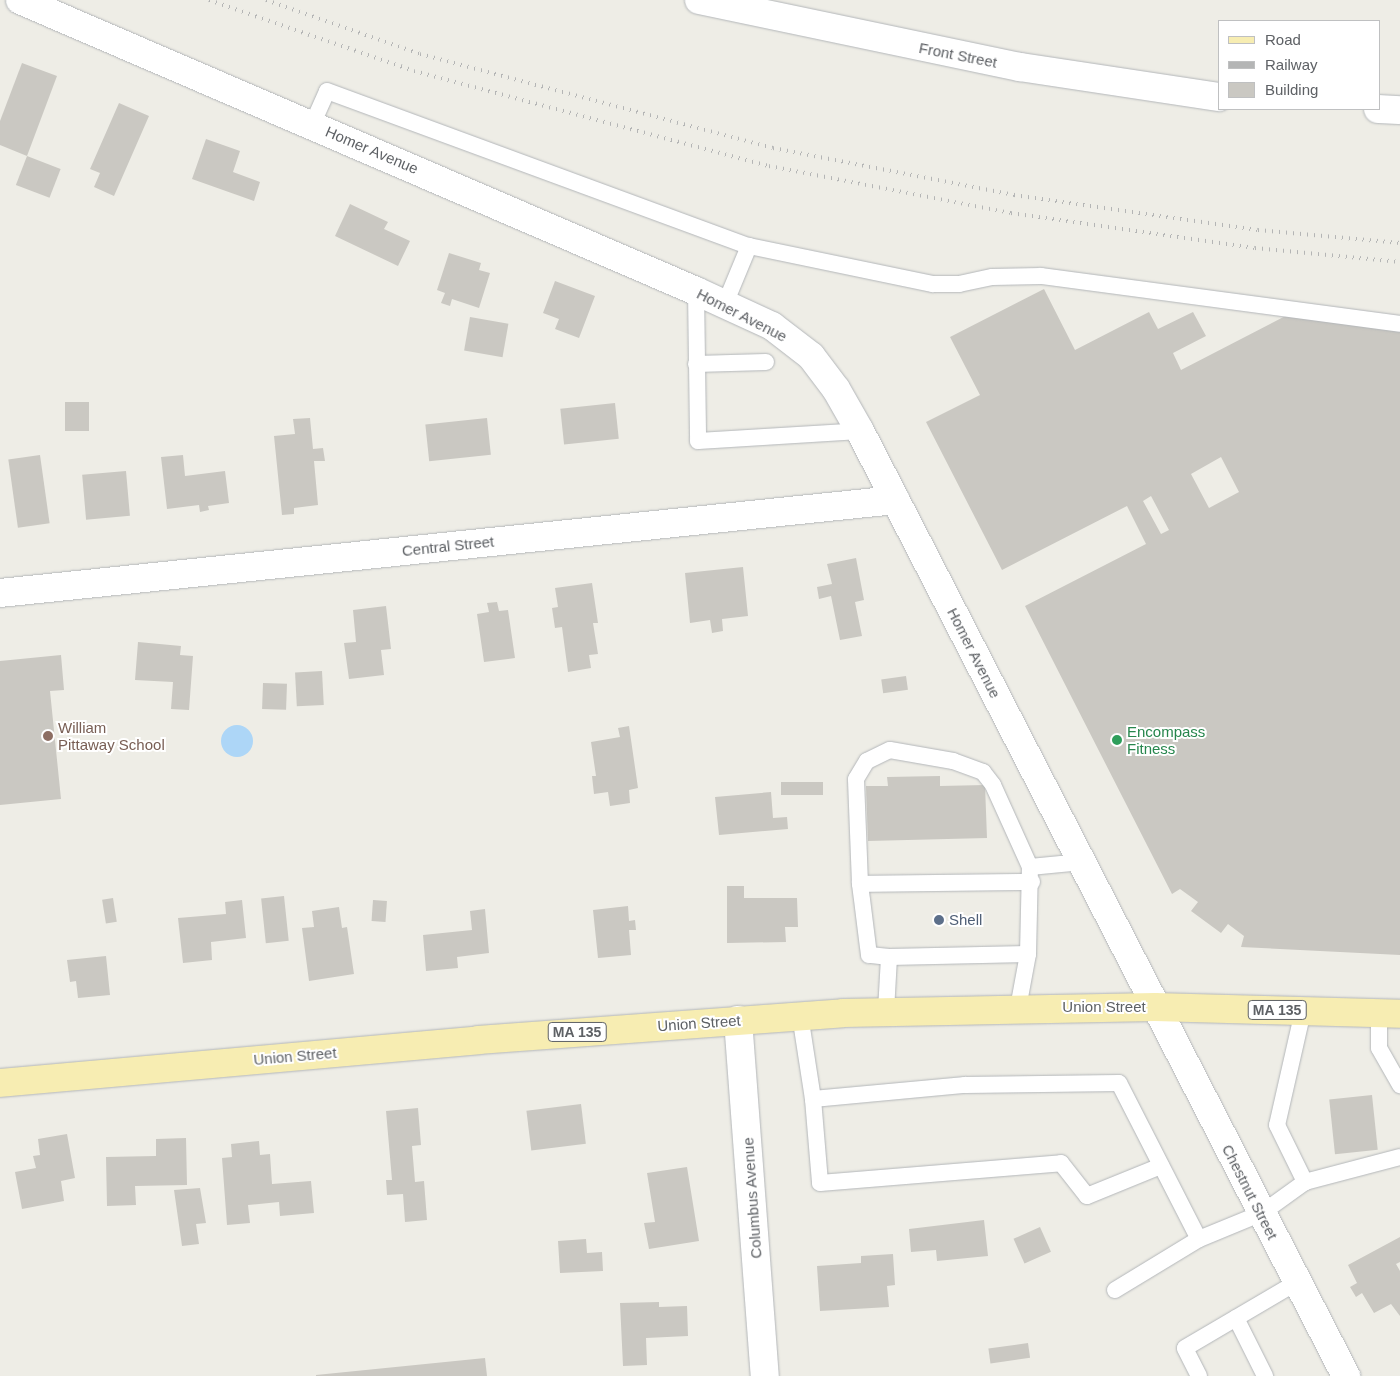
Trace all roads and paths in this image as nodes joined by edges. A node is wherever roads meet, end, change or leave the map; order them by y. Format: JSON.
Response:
{"nodes":[{"id":1,"x":20,"y":0,"type":"edge"},
{"id":2,"x":699,"y":0,"type":"edge"},
{"id":3,"x":1218,"y":98,"type":"edge"},
{"id":4,"x":1380,"y":109,"type":"edge"},
{"id":5,"x":1400,"y":110,"type":"edge"},
{"id":6,"x":312,"y":125,"type":"junction"},
{"id":7,"x":749,"y":246,"type":"junction"},
{"id":8,"x":696,"y":291,"type":"junction"},
{"id":9,"x":725,"y":304,"type":"junction"},
{"id":10,"x":1400,"y":324,"type":"edge"},
{"id":11,"x":766,"y":362,"type":"dead end"},
{"id":12,"x":696,"y":364,"type":"junction"},
{"id":13,"x":860,"y":432,"type":"junction"},
{"id":14,"x":895,"y":500,"type":"junction"},
{"id":15,"x":0,"y":593,"type":"edge"},
{"id":16,"x":1082,"y":862,"type":"junction"},
{"id":17,"x":1031,"y":874,"type":"junction"},
{"id":18,"x":860,"y":884,"type":"junction"},
{"id":19,"x":1028,"y":954,"type":"junction"},
{"id":20,"x":889,"y":957,"type":"junction"},
{"id":21,"x":1155,"y":1007,"type":"junction"},
{"id":22,"x":1018,"y":1008,"type":"junction"},
{"id":23,"x":886,"y":1011,"type":"junction"},
{"id":24,"x":1303,"y":1011,"type":"junction"},
{"id":25,"x":1389,"y":1014,"type":"edge"},
{"id":26,"x":800,"y":1015,"type":"junction"},
{"id":27,"x":738,"y":1020,"type":"junction"},
{"id":28,"x":0,"y":1083,"type":"edge"},
{"id":29,"x":1400,"y":1085,"type":"edge"},
{"id":30,"x":813,"y":1100,"type":"junction"},
{"id":31,"x":1400,"y":1157,"type":"edge"},
{"id":32,"x":1161,"y":1166,"type":"junction"},
{"id":33,"x":1305,"y":1182,"type":"junction"},
{"id":34,"x":1262,"y":1213,"type":"junction"},
{"id":35,"x":1199,"y":1239,"type":"junction"},
{"id":36,"x":1297,"y":1282,"type":"junction"},
{"id":37,"x":1115,"y":1290,"type":"dead end"},
{"id":38,"x":1236,"y":1318,"type":"junction"},
{"id":39,"x":766,"y":1376,"type":"edge"},
{"id":40,"x":1199,"y":1376,"type":"edge"},
{"id":41,"x":1265,"y":1376,"type":"edge"},
{"id":42,"x":1346,"y":1376,"type":"edge"}],
"edges":[{"from":1,"to":6,"type":"street","name":"Homer Avenue"},
{"from":2,"to":3,"type":"street","name":"Front Street"},
{"from":4,"to":5,"type":"street"},
{"from":6,"to":7,"type":"lane"},
{"from":6,"to":8,"type":"street","name":"Homer Avenue"},
{"from":7,"to":9,"type":"lane"},
{"from":7,"to":10,"type":"lane"},
{"from":8,"to":9,"type":"street","name":"Homer Avenue"},
{"from":8,"to":12,"type":"lane"},
{"from":9,"to":13,"type":"street","name":"Homer Avenue"},
{"from":11,"to":12,"type":"lane"},
{"from":12,"to":13,"type":"lane"},
{"from":13,"to":14,"type":"street","name":"Homer Avenue"},
{"from":14,"to":15,"type":"street","name":"Central Street"},
{"from":14,"to":16,"type":"street","name":"Homer Avenue"},
{"from":16,"to":17,"type":"lane"},
{"from":16,"to":21,"type":"street","name":"Homer Avenue"},
{"from":17,"to":18,"type":"lane"},
{"from":17,"to":18,"type":"lane"},
{"from":17,"to":19,"type":"lane"},
{"from":18,"to":20,"type":"lane"},
{"from":19,"to":20,"type":"lane"},
{"from":19,"to":22,"type":"lane"},
{"from":20,"to":23,"type":"lane"},
{"from":21,"to":22,"type":"main road","name":"Union Street","number":"MA 135"},
{"from":21,"to":24,"type":"main road","name":"Union Street","number":"MA 135"},
{"from":21,"to":34,"type":"street","name":"Chestnut Street"},
{"from":22,"to":23,"type":"main road","name":"Union Street","number":"MA 135"},
{"from":23,"to":26,"type":"main road","name":"Union Street","number":"MA 135"},
{"from":24,"to":25,"type":"main road","name":"Union Street","number":"MA 135"},
{"from":24,"to":33,"type":"lane"},
{"from":25,"to":29,"type":"lane"},
{"from":26,"to":27,"type":"main road","name":"Union Street","number":"MA 135"},
{"from":26,"to":30,"type":"lane"},
{"from":27,"to":28,"type":"main road","name":"Union Street","number":"MA 135"},
{"from":27,"to":39,"type":"street","name":"Columbus Avenue"},
{"from":30,"to":32,"type":"lane"},
{"from":30,"to":32,"type":"lane"},
{"from":31,"to":33,"type":"lane"},
{"from":32,"to":35,"type":"lane"},
{"from":33,"to":34,"type":"lane"},
{"from":34,"to":35,"type":"lane"},
{"from":34,"to":36,"type":"street","name":"Chestnut Street"},
{"from":35,"to":37,"type":"lane"},
{"from":36,"to":38,"type":"lane"},
{"from":36,"to":42,"type":"street","name":"Chestnut Street"},
{"from":38,"to":40,"type":"lane"},
{"from":38,"to":41,"type":"lane"}]}
